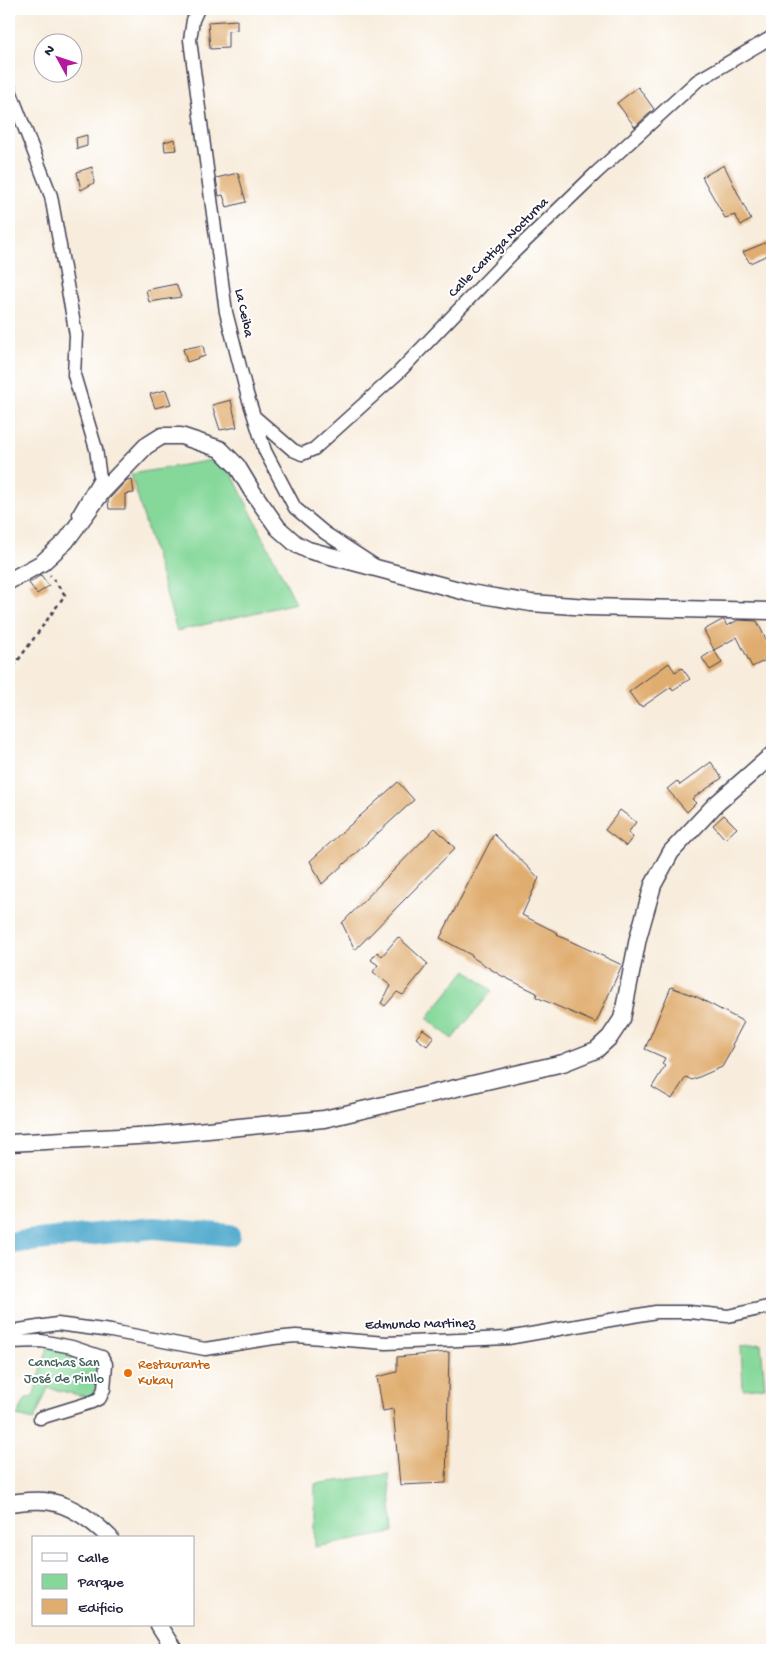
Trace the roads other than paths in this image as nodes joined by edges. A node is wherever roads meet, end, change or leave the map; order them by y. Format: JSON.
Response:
{"nodes":[{"id":1,"x":198,"y":9,"type":"edge"},
{"id":2,"x":772,"y":37,"type":"edge"},
{"id":3,"x":9,"y":88,"type":"edge"},
{"id":4,"x":256,"y":418,"type":"junction"},
{"id":5,"x":66,"y":541,"type":"junction"},
{"id":6,"x":383,"y":570,"type":"junction"},
{"id":7,"x":9,"y":581,"type":"edge"},
{"id":8,"x":772,"y":611,"type":"edge"},
{"id":9,"x":772,"y":756,"type":"edge"},
{"id":10,"x":9,"y":1143,"type":"edge"},
{"id":11,"x":772,"y":1306,"type":"edge"},
{"id":12,"x":9,"y":1334,"type":"edge"},
{"id":13,"x":9,"y":1342,"type":"edge"},
{"id":14,"x":40,"y":1418,"type":"dead end"},
{"id":15,"x":9,"y":1503,"type":"edge"},
{"id":16,"x":108,"y":1536,"type":"edge"},
{"id":17,"x":160,"y":1626,"type":"edge"},
{"id":18,"x":175,"y":1650,"type":"edge"}],
"edges":[{"from":1,"to":4,"type":"street","name":"La Ceiba"},
{"from":2,"to":4,"type":"street","name":"Calle Cantiga Nocturna"},
{"from":3,"to":5,"type":"street"},
{"from":4,"to":6,"type":"street","name":"La Ceiba"},
{"from":5,"to":6,"type":"street"},
{"from":5,"to":7,"type":"street"},
{"from":6,"to":8,"type":"street"},
{"from":9,"to":10,"type":"street"},
{"from":11,"to":12,"type":"street","name":"Edmundo Martinez"},
{"from":13,"to":14,"type":"street"},
{"from":15,"to":16,"type":"street"},
{"from":17,"to":18,"type":"street"}]}
